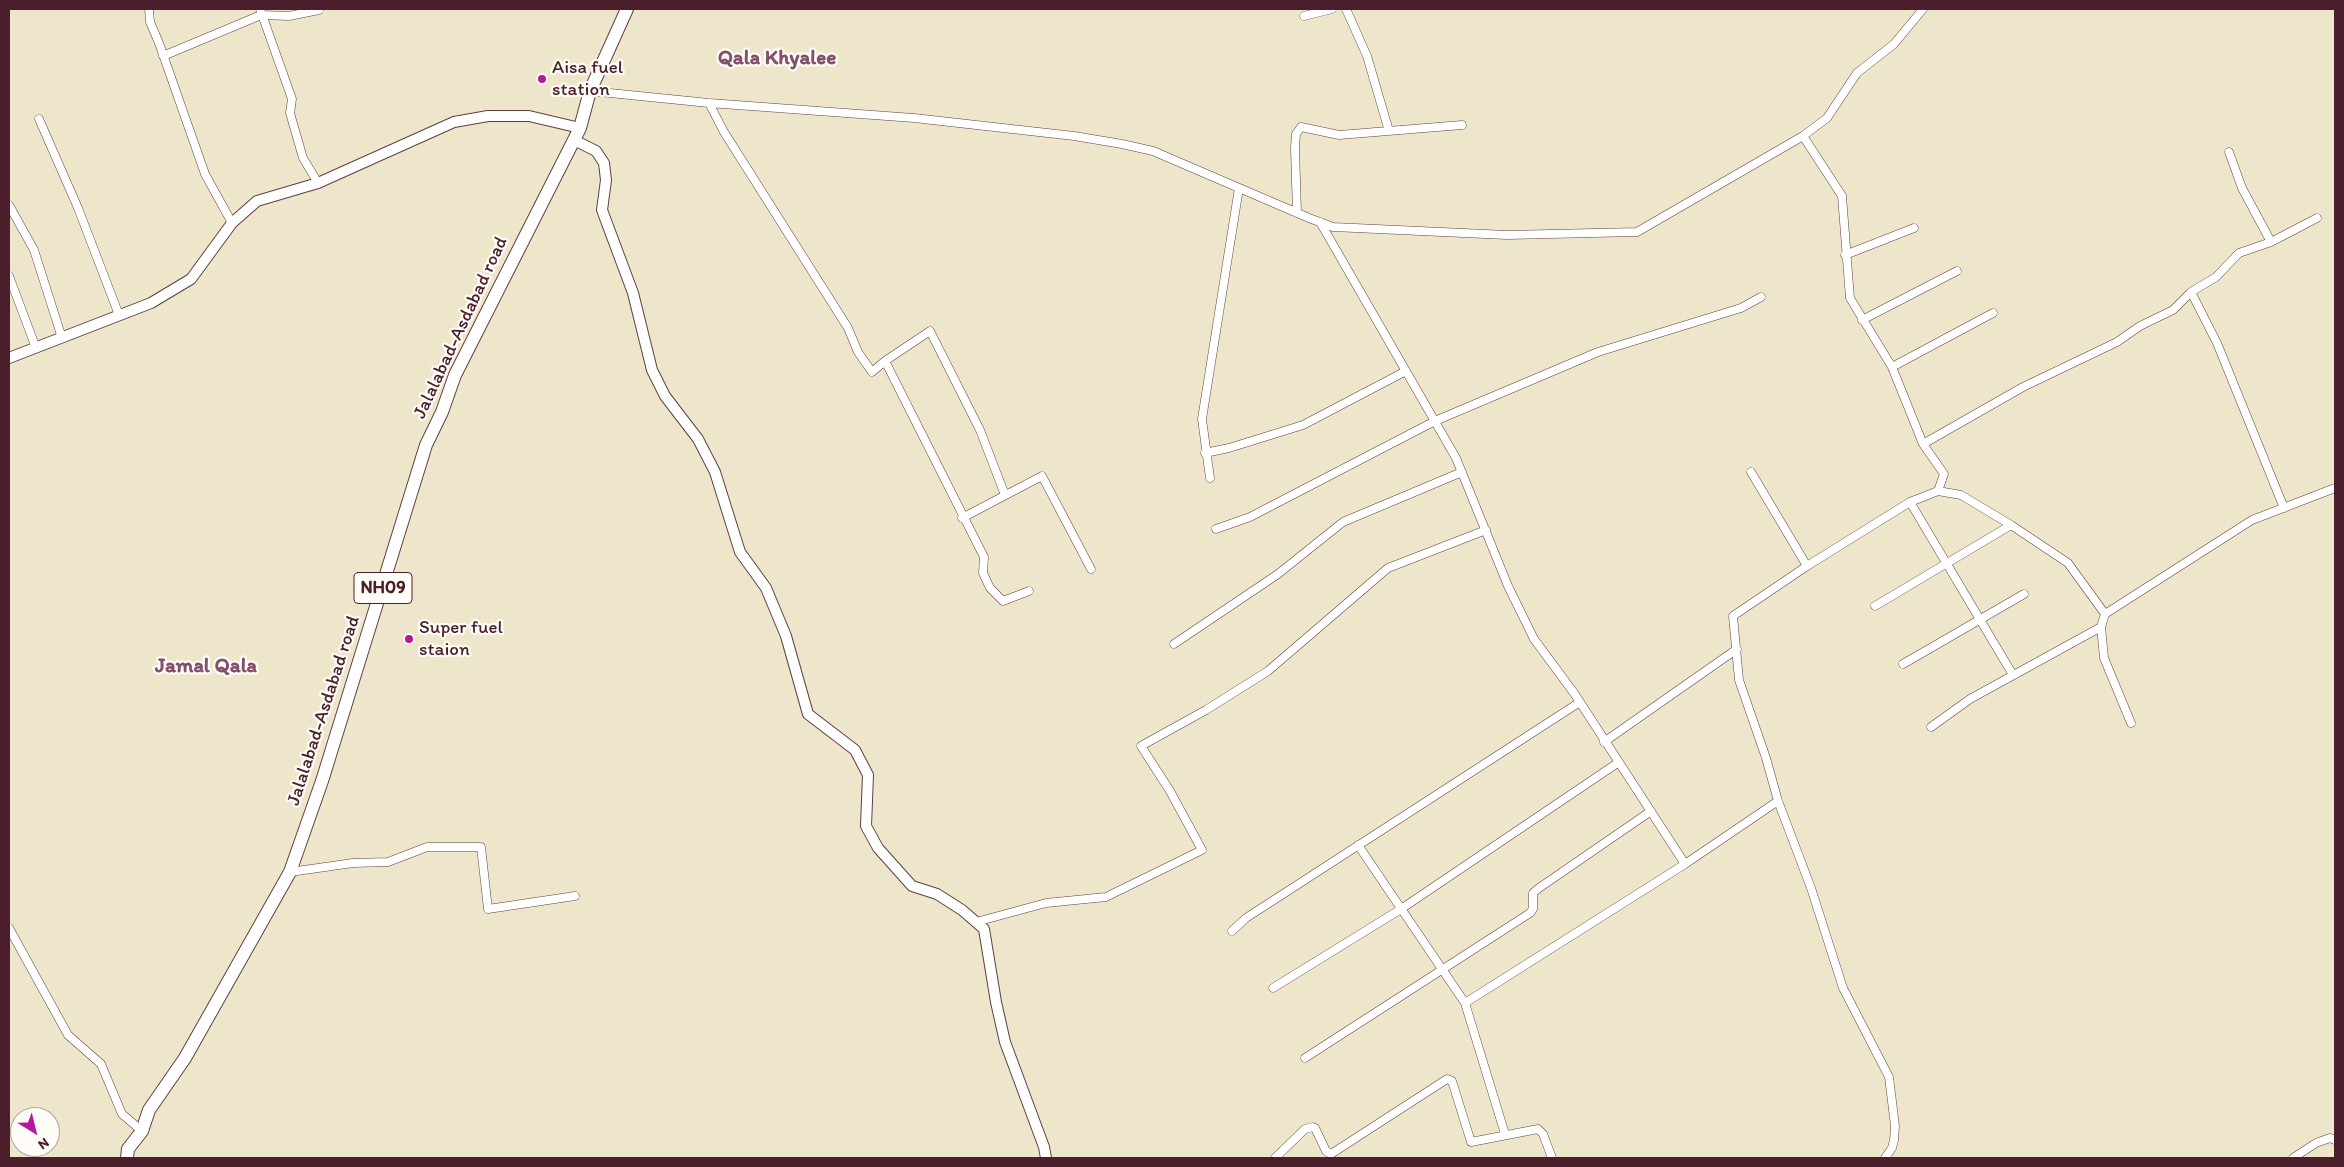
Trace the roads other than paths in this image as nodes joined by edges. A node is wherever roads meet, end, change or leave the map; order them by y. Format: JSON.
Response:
{"nodes":[{"id":1,"x":149,"y":9,"type":"edge"},
{"id":2,"x":627,"y":9,"type":"edge"},
{"id":3,"x":1332,"y":9,"type":"edge"},
{"id":4,"x":1346,"y":9,"type":"edge"},
{"id":5,"x":1923,"y":9,"type":"edge"},
{"id":6,"x":319,"y":10,"type":"dead end"},
{"id":7,"x":260,"y":12,"type":"edge"},
{"id":8,"x":289,"y":12,"type":"edge"},
{"id":9,"x":1304,"y":16,"type":"dead end"},
{"id":10,"x":163,"y":56,"type":"junction"},
{"id":11,"x":590,"y":91,"type":"junction"},
{"id":12,"x":709,"y":103,"type":"junction"},
{"id":13,"x":39,"y":119,"type":"dead end"},
{"id":14,"x":1462,"y":125,"type":"dead end"},
{"id":15,"x":580,"y":128,"type":"junction"},
{"id":16,"x":1389,"y":131,"type":"junction"},
{"id":17,"x":1803,"y":136,"type":"junction"},
{"id":18,"x":574,"y":140,"type":"junction"},
{"id":19,"x":2229,"y":152,"type":"dead end"},
{"id":20,"x":318,"y":183,"type":"junction"},
{"id":21,"x":1239,"y":188,"type":"junction"},
{"id":22,"x":9,"y":205,"type":"edge"},
{"id":23,"x":1297,"y":213,"type":"junction"},
{"id":24,"x":2317,"y":218,"type":"dead end"},
{"id":25,"x":1320,"y":222,"type":"junction"},
{"id":26,"x":232,"y":223,"type":"junction"},
{"id":27,"x":1914,"y":228,"type":"dead end"},
{"id":28,"x":2271,"y":242,"type":"junction"},
{"id":29,"x":1845,"y":255,"type":"junction"},
{"id":30,"x":1957,"y":271,"type":"dead end"},
{"id":31,"x":9,"y":276,"type":"edge"},
{"id":32,"x":2190,"y":292,"type":"junction"},
{"id":33,"x":1761,"y":297,"type":"dead end"},
{"id":34,"x":1993,"y":313,"type":"dead end"},
{"id":35,"x":119,"y":315,"type":"junction"},
{"id":36,"x":1862,"y":320,"type":"junction"},
{"id":37,"x":62,"y":338,"type":"junction"},
{"id":38,"x":36,"y":348,"type":"junction"},
{"id":39,"x":9,"y":358,"type":"edge"},
{"id":40,"x":885,"y":361,"type":"junction"},
{"id":41,"x":1892,"y":367,"type":"junction"},
{"id":42,"x":1406,"y":371,"type":"junction"},
{"id":43,"x":1435,"y":421,"type":"junction"},
{"id":44,"x":1923,"y":444,"type":"junction"},
{"id":45,"x":1205,"y":453,"type":"junction"},
{"id":46,"x":1462,"y":472,"type":"junction"},
{"id":47,"x":1751,"y":472,"type":"dead end"},
{"id":48,"x":1210,"y":478,"type":"dead end"},
{"id":49,"x":2335,"y":488,"type":"edge"},
{"id":50,"x":1938,"y":491,"type":"junction"},
{"id":51,"x":1005,"y":495,"type":"junction"},
{"id":52,"x":1910,"y":502,"type":"junction"},
{"id":53,"x":2284,"y":508,"type":"junction"},
{"id":54,"x":962,"y":518,"type":"junction"},
{"id":55,"x":2011,"y":525,"type":"junction"},
{"id":56,"x":1216,"y":529,"type":"dead end"},
{"id":57,"x":1486,"y":530,"type":"junction"},
{"id":58,"x":1946,"y":563,"type":"junction"},
{"id":59,"x":1807,"y":566,"type":"junction"},
{"id":60,"x":1091,"y":569,"type":"dead end"},
{"id":61,"x":1029,"y":591,"type":"dead end"},
{"id":62,"x":2024,"y":594,"type":"dead end"},
{"id":63,"x":1875,"y":606,"type":"dead end"},
{"id":64,"x":2105,"y":614,"type":"junction"},
{"id":65,"x":1980,"y":618,"type":"junction"},
{"id":66,"x":2101,"y":627,"type":"junction"},
{"id":67,"x":1174,"y":644,"type":"dead end"},
{"id":68,"x":1737,"y":649,"type":"junction"},
{"id":69,"x":1903,"y":664,"type":"dead end"},
{"id":70,"x":2013,"y":674,"type":"junction"},
{"id":71,"x":1580,"y":702,"type":"junction"},
{"id":72,"x":2131,"y":723,"type":"dead end"},
{"id":73,"x":1931,"y":727,"type":"dead end"},
{"id":74,"x":1604,"y":742,"type":"junction"},
{"id":75,"x":1620,"y":762,"type":"junction"},
{"id":76,"x":1778,"y":801,"type":"junction"},
{"id":77,"x":1651,"y":811,"type":"junction"},
{"id":78,"x":1358,"y":845,"type":"junction"},
{"id":79,"x":1685,"y":864,"type":"junction"},
{"id":80,"x":290,"y":872,"type":"junction"},
{"id":81,"x":575,"y":896,"type":"dead end"},
{"id":82,"x":1402,"y":908,"type":"junction"},
{"id":83,"x":976,"y":922,"type":"junction"},
{"id":84,"x":9,"y":928,"type":"edge"},
{"id":85,"x":1232,"y":931,"type":"dead end"},
{"id":86,"x":1442,"y":970,"type":"junction"},
{"id":87,"x":1273,"y":988,"type":"dead end"},
{"id":88,"x":1465,"y":1003,"type":"junction"},
{"id":89,"x":1305,"y":1058,"type":"dead end"},
{"id":90,"x":142,"y":1131,"type":"junction"},
{"id":91,"x":1504,"y":1134,"type":"junction"},
{"id":92,"x":2335,"y":1140,"type":"edge"},
{"id":93,"x":127,"y":1158,"type":"edge"},
{"id":94,"x":1046,"y":1158,"type":"edge"},
{"id":95,"x":1275,"y":1158,"type":"edge"},
{"id":96,"x":1552,"y":1158,"type":"edge"},
{"id":97,"x":1885,"y":1158,"type":"edge"},
{"id":98,"x":2293,"y":1158,"type":"edge"}],
"edges":[{"from":1,"to":10,"type":"street"},
{"from":2,"to":11,"type":"main road","name":"Jalalabad-Asdabad road","number":"NH09"},
{"from":3,"to":9,"type":"street"},
{"from":4,"to":16,"type":"street"},
{"from":5,"to":17,"type":"street"},
{"from":6,"to":8,"type":"street"},
{"from":7,"to":8,"type":"street"},
{"from":7,"to":10,"type":"street"},
{"from":7,"to":20,"type":"street"},
{"from":10,"to":26,"type":"street"},
{"from":11,"to":12,"type":"street"},
{"from":11,"to":15,"type":"main road","name":"Jalalabad-Asdabad road","number":"NH09"},
{"from":12,"to":21,"type":"street"},
{"from":12,"to":40,"type":"street"},
{"from":13,"to":35,"type":"street"},
{"from":14,"to":16,"type":"street"},
{"from":15,"to":18,"type":"main road","name":"Jalalabad-Asdabad road","number":"NH09"},
{"from":15,"to":20,"type":"street"},
{"from":16,"to":23,"type":"street"},
{"from":17,"to":25,"type":"street"},
{"from":17,"to":29,"type":"street"},
{"from":18,"to":80,"type":"main road","name":"Jalalabad-Asdabad road","number":"NH09"},
{"from":18,"to":83,"type":"street"},
{"from":19,"to":28,"type":"street"},
{"from":20,"to":26,"type":"street"},
{"from":21,"to":23,"type":"street"},
{"from":21,"to":45,"type":"street"},
{"from":22,"to":37,"type":"street"},
{"from":23,"to":25,"type":"street"},
{"from":24,"to":28,"type":"street"},
{"from":25,"to":42,"type":"street"},
{"from":26,"to":35,"type":"street"},
{"from":27,"to":29,"type":"street"},
{"from":28,"to":32,"type":"street"},
{"from":29,"to":36,"type":"street"},
{"from":30,"to":36,"type":"street"},
{"from":31,"to":38,"type":"street"},
{"from":32,"to":44,"type":"street"},
{"from":32,"to":53,"type":"street"},
{"from":33,"to":43,"type":"street"},
{"from":34,"to":41,"type":"street"},
{"from":35,"to":37,"type":"street"},
{"from":36,"to":41,"type":"street"},
{"from":37,"to":38,"type":"street"},
{"from":38,"to":39,"type":"street"},
{"from":40,"to":51,"type":"street"},
{"from":40,"to":54,"type":"street"},
{"from":41,"to":44,"type":"street"},
{"from":42,"to":43,"type":"street"},
{"from":42,"to":45,"type":"street"},
{"from":43,"to":46,"type":"street"},
{"from":43,"to":56,"type":"street"},
{"from":44,"to":50,"type":"street"},
{"from":45,"to":48,"type":"street"},
{"from":46,"to":57,"type":"street"},
{"from":46,"to":67,"type":"street"},
{"from":47,"to":59,"type":"street"},
{"from":49,"to":53,"type":"street"},
{"from":50,"to":52,"type":"street"},
{"from":50,"to":55,"type":"street"},
{"from":51,"to":54,"type":"street"},
{"from":51,"to":60,"type":"street"},
{"from":52,"to":58,"type":"street"},
{"from":52,"to":59,"type":"street"},
{"from":53,"to":64,"type":"street"},
{"from":54,"to":61,"type":"street"},
{"from":55,"to":58,"type":"street"},
{"from":55,"to":64,"type":"street"},
{"from":57,"to":71,"type":"street"},
{"from":57,"to":83,"type":"street"},
{"from":58,"to":63,"type":"street"},
{"from":58,"to":65,"type":"street"},
{"from":59,"to":68,"type":"street"},
{"from":62,"to":65,"type":"street"},
{"from":64,"to":66,"type":"street"},
{"from":65,"to":69,"type":"street"},
{"from":65,"to":70,"type":"street"},
{"from":66,"to":70,"type":"street"},
{"from":66,"to":72,"type":"street"},
{"from":68,"to":74,"type":"street"},
{"from":68,"to":76,"type":"street"},
{"from":70,"to":73,"type":"street"},
{"from":71,"to":74,"type":"street"},
{"from":71,"to":78,"type":"street"},
{"from":74,"to":75,"type":"street"},
{"from":75,"to":77,"type":"street"},
{"from":75,"to":82,"type":"street"},
{"from":76,"to":79,"type":"street"},
{"from":76,"to":97,"type":"street"},
{"from":77,"to":79,"type":"street"},
{"from":77,"to":86,"type":"street"},
{"from":78,"to":82,"type":"street"},
{"from":78,"to":85,"type":"street"},
{"from":79,"to":88,"type":"street"},
{"from":80,"to":81,"type":"street"},
{"from":80,"to":90,"type":"main road","name":"Jalalabad-Asdabad road","number":"NH09"},
{"from":82,"to":86,"type":"street"},
{"from":82,"to":87,"type":"street"},
{"from":83,"to":94,"type":"street"},
{"from":84,"to":90,"type":"street"},
{"from":86,"to":88,"type":"street"},
{"from":86,"to":89,"type":"street"},
{"from":88,"to":91,"type":"street"},
{"from":90,"to":93,"type":"main road","name":"Jalalabad-Asdabad road","number":"NH09"},
{"from":91,"to":95,"type":"street"},
{"from":91,"to":96,"type":"street"},
{"from":92,"to":98,"type":"street"}]}
